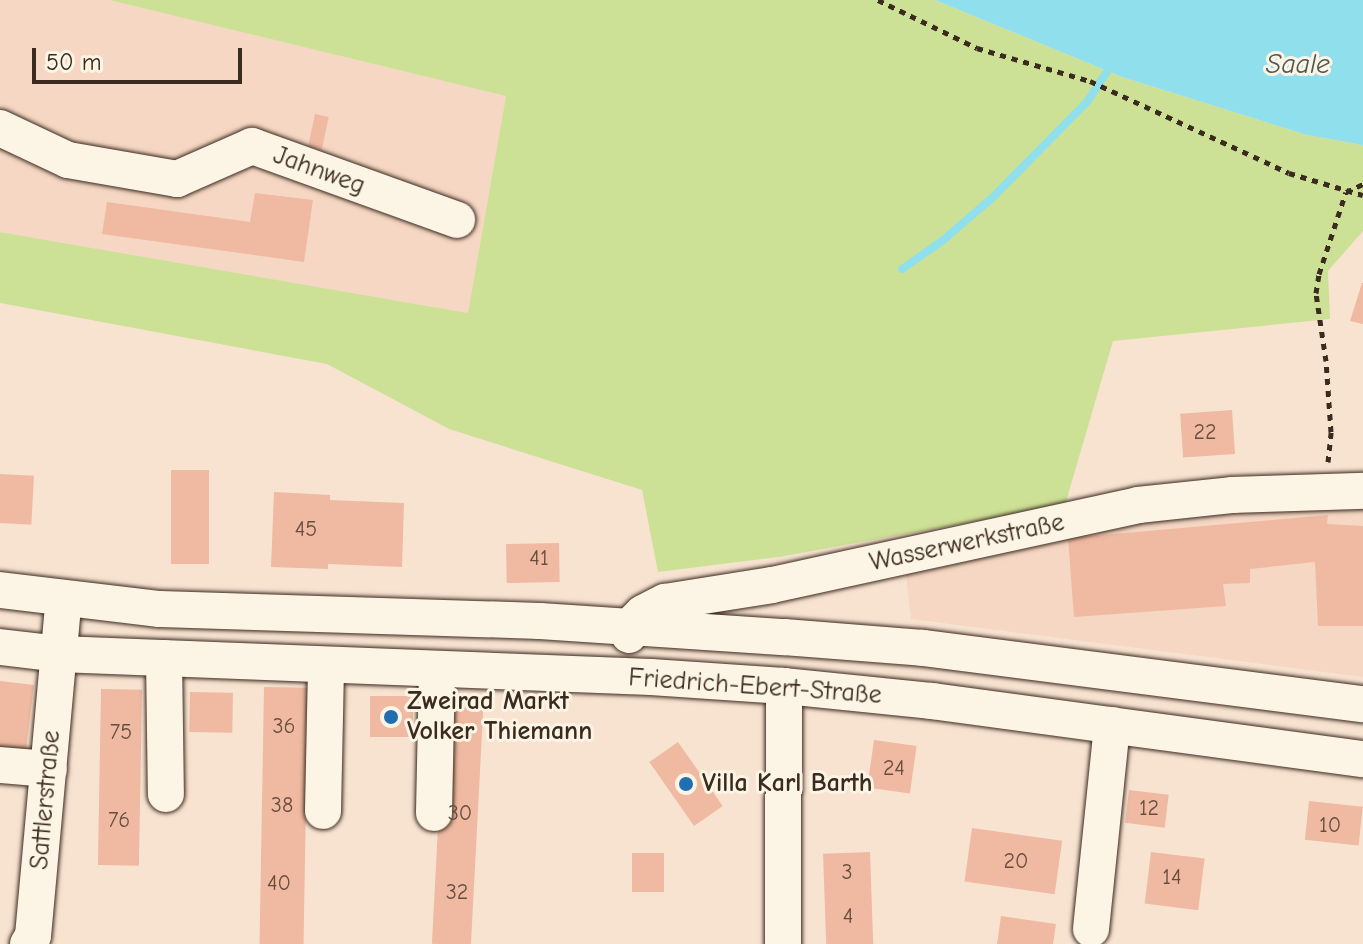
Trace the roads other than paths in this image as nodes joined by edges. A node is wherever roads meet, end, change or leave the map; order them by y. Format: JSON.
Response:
{"nodes":[{"id":1,"x":0,"y":128,"type":"edge"},
{"id":2,"x":457,"y":220,"type":"dead end"},
{"id":3,"x":1363,"y":491,"type":"edge"},
{"id":4,"x":0,"y":590,"type":"edge"},
{"id":5,"x":64,"y":598,"type":"junction"},
{"id":6,"x":630,"y":626,"type":"junction"},
{"id":7,"x":0,"y":647,"type":"edge"},
{"id":8,"x":59,"y":654,"type":"junction"},
{"id":9,"x":164,"y":658,"type":"junction"},
{"id":10,"x":326,"y":665,"type":"junction"},
{"id":11,"x":437,"y":669,"type":"junction"},
{"id":12,"x":627,"y":676,"type":"junction"},
{"id":13,"x":784,"y":686,"type":"junction"},
{"id":14,"x":1363,"y":704,"type":"edge"},
{"id":15,"x":1112,"y":725,"type":"junction"},
{"id":16,"x":1363,"y":759,"type":"edge"},
{"id":17,"x":0,"y":765,"type":"edge"},
{"id":18,"x":49,"y":769,"type":"junction"},
{"id":19,"x":166,"y":794,"type":"dead end"},
{"id":20,"x":323,"y":811,"type":"dead end"},
{"id":21,"x":434,"y":813,"type":"dead end"},
{"id":22,"x":1091,"y":929,"type":"dead end"},
{"id":23,"x":28,"y":944,"type":"edge"},
{"id":24,"x":783,"y":944,"type":"edge"}],
"edges":[{"from":1,"to":2,"type":"street","name":"Jahnweg"},
{"from":3,"to":6,"type":"street","name":"Wasserwerkstraße"},
{"from":4,"to":5,"type":"street","name":"Friedrich-Ebert-Straße"},
{"from":5,"to":6,"type":"street","name":"Friedrich-Ebert-Straße"},
{"from":5,"to":8,"type":"street","name":"Sattlerstraße"},
{"from":6,"to":12,"type":"street"},
{"from":6,"to":14,"type":"street","name":"Friedrich-Ebert-Straße"},
{"from":7,"to":8,"type":"street","name":"Friedrich-Ebert-Straße"},
{"from":8,"to":9,"type":"street","name":"Friedrich-Ebert-Straße"},
{"from":8,"to":18,"type":"street","name":"Sattlerstraße"},
{"from":9,"to":10,"type":"street","name":"Friedrich-Ebert-Straße"},
{"from":9,"to":19,"type":"street"},
{"from":10,"to":11,"type":"street","name":"Friedrich-Ebert-Straße"},
{"from":10,"to":20,"type":"street"},
{"from":11,"to":12,"type":"street","name":"Friedrich-Ebert-Straße"},
{"from":11,"to":21,"type":"street"},
{"from":12,"to":13,"type":"street","name":"Friedrich-Ebert-Straße"},
{"from":13,"to":15,"type":"street","name":"Friedrich-Ebert-Straße"},
{"from":13,"to":24,"type":"street"},
{"from":15,"to":16,"type":"street","name":"Friedrich-Ebert-Straße"},
{"from":15,"to":22,"type":"street"},
{"from":17,"to":18,"type":"street"},
{"from":18,"to":23,"type":"street","name":"Sattlerstraße"}]}
